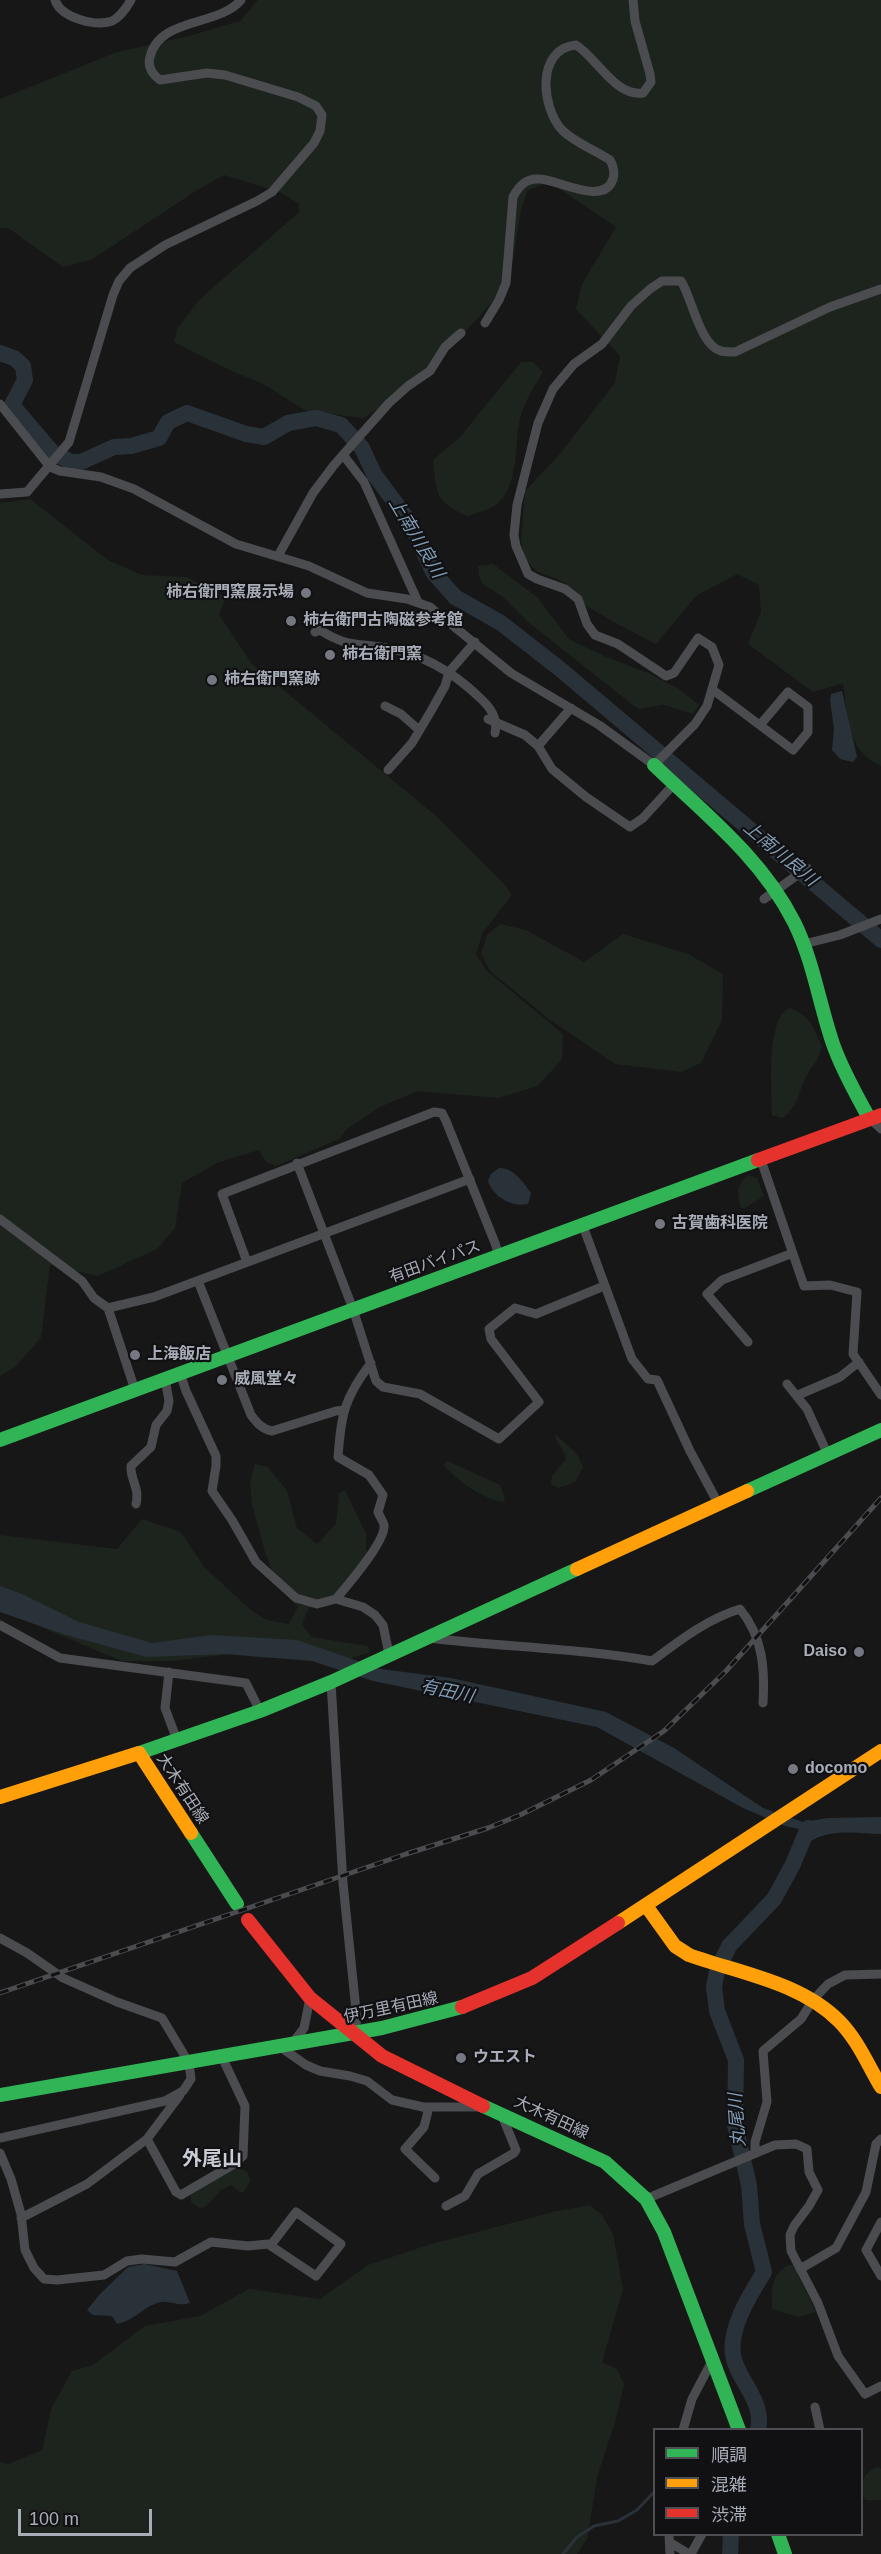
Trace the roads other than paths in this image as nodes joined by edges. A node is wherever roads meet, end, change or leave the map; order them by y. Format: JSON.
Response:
{"nodes":[{"id":1,"x":55,"y":0,"type":"edge"},
{"id":2,"x":131,"y":0,"type":"edge"},
{"id":3,"x":241,"y":0,"type":"edge"},
{"id":4,"x":633,"y":0,"type":"edge"},
{"id":5,"x":881,"y":289,"type":"edge"},
{"id":6,"x":485,"y":323,"type":"dead end"},
{"id":7,"x":461,"y":333,"type":"dead end"},
{"id":8,"x":0,"y":404,"type":"edge"},
{"id":9,"x":344,"y":456,"type":"junction"},
{"id":10,"x":53,"y":464,"type":"junction"},
{"id":11,"x":0,"y":494,"type":"edge"},
{"id":12,"x":278,"y":556,"type":"junction"},
{"id":13,"x":418,"y":602,"type":"junction"},
{"id":14,"x":315,"y":632,"type":"dead end"},
{"id":15,"x":475,"y":642,"type":"junction"},
{"id":16,"x":449,"y":672,"type":"junction"},
{"id":17,"x":713,"y":690,"type":"junction"},
{"id":18,"x":385,"y":706,"type":"dead end"},
{"id":19,"x":571,"y":708,"type":"junction"},
{"id":20,"x":492,"y":721,"type":"junction"},
{"id":21,"x":760,"y":725,"type":"junction"},
{"id":22,"x":418,"y":729,"type":"junction"},
{"id":23,"x":495,"y":733,"type":"dead end"},
{"id":24,"x":538,"y":746,"type":"junction"},
{"id":25,"x":656,"y":763,"type":"junction"},
{"id":26,"x":388,"y":770,"type":"dead end"},
{"id":27,"x":674,"y":784,"type":"junction"},
{"id":28,"x":807,"y":868,"type":"dead end"},
{"id":29,"x":776,"y":890,"type":"junction"},
{"id":30,"x":764,"y":899,"type":"dead end"},
{"id":31,"x":881,"y":919,"type":"edge"},
{"id":32,"x":804,"y":944,"type":"junction"},
{"id":33,"x":875,"y":1116,"type":"edge"},
{"id":34,"x":881,"y":1129,"type":"edge"},
{"id":35,"x":761,"y":1160,"type":"junction"},
{"id":36,"x":297,"y":1163,"type":"junction"},
{"id":37,"x":470,"y":1179,"type":"junction"},
{"id":38,"x":0,"y":1219,"type":"edge"},
{"id":39,"x":583,"y":1226,"type":"junction"},
{"id":40,"x":324,"y":1234,"type":"junction"},
{"id":41,"x":793,"y":1253,"type":"junction"},
{"id":42,"x":499,"y":1256,"type":"junction"},
{"id":43,"x":247,"y":1262,"type":"junction"},
{"id":44,"x":198,"y":1281,"type":"junction"},
{"id":45,"x":604,"y":1286,"type":"junction"},
{"id":46,"x":108,"y":1308,"type":"junction"},
{"id":47,"x":353,"y":1310,"type":"junction"},
{"id":48,"x":748,"y":1342,"type":"dead end"},
{"id":49,"x":227,"y":1356,"type":"junction"},
{"id":50,"x":859,"y":1362,"type":"junction"},
{"id":51,"x":371,"y":1363,"type":"junction"},
{"id":52,"x":180,"y":1373,"type":"junction"},
{"id":53,"x":165,"y":1379,"type":"junction"},
{"id":54,"x":787,"y":1384,"type":"dead end"},
{"id":55,"x":135,"y":1390,"type":"junction"},
{"id":56,"x":798,"y":1395,"type":"junction"},
{"id":57,"x":881,"y":1395,"type":"edge"},
{"id":58,"x":344,"y":1410,"type":"junction"},
{"id":59,"x":881,"y":1430,"type":"edge"},
{"id":60,"x":0,"y":1440,"type":"edge"},
{"id":61,"x":828,"y":1455,"type":"junction"},
{"id":62,"x":136,"y":1504,"type":"dead end"},
{"id":63,"x":719,"y":1505,"type":"junction"},
{"id":64,"x":336,"y":1599,"type":"junction"},
{"id":65,"x":0,"y":1625,"type":"edge"},
{"id":66,"x":429,"y":1638,"type":"junction"},
{"id":67,"x":389,"y":1654,"type":"junction"},
{"id":68,"x":169,"y":1672,"type":"junction"},
{"id":69,"x":331,"y":1682,"type":"junction"},
{"id":70,"x":763,"y":1703,"type":"dead end"},
{"id":71,"x":260,"y":1711,"type":"junction"},
{"id":72,"x":177,"y":1740,"type":"junction"},
{"id":73,"x":881,"y":1751,"type":"edge"},
{"id":74,"x":139,"y":1753,"type":"junction"},
{"id":75,"x":0,"y":1797,"type":"edge"},
{"id":76,"x":237,"y":1904,"type":"dead end"},
{"id":77,"x":646,"y":1907,"type":"junction"},
{"id":78,"x":248,"y":1920,"type":"dead end"},
{"id":79,"x":0,"y":1938,"type":"edge"},
{"id":80,"x":881,"y":1974,"type":"edge"},
{"id":81,"x":310,"y":1998,"type":"junction"},
{"id":82,"x":813,"y":2000,"type":"junction"},
{"id":83,"x":353,"y":2033,"type":"junction"},
{"id":84,"x":286,"y":2045,"type":"junction"},
{"id":85,"x":222,"y":2057,"type":"junction"},
{"id":86,"x":189,"y":2063,"type":"junction"},
{"id":87,"x":881,"y":2087,"type":"edge"},
{"id":88,"x":183,"y":2091,"type":"junction"},
{"id":89,"x":0,"y":2096,"type":"edge"},
{"id":90,"x":429,"y":2107,"type":"junction"},
{"id":91,"x":486,"y":2107,"type":"junction"},
{"id":92,"x":501,"y":2113,"type":"junction"},
{"id":93,"x":0,"y":2138,"type":"edge"},
{"id":94,"x":147,"y":2139,"type":"junction"},
{"id":95,"x":881,"y":2139,"type":"edge"},
{"id":96,"x":0,"y":2152,"type":"edge"},
{"id":97,"x":755,"y":2153,"type":"junction"},
{"id":98,"x":435,"y":2178,"type":"dead end"},
{"id":99,"x":646,"y":2199,"type":"junction"},
{"id":100,"x":446,"y":2206,"type":"dead end"},
{"id":101,"x":21,"y":2218,"type":"junction"},
{"id":102,"x":881,"y":2222,"type":"edge"},
{"id":103,"x":271,"y":2245,"type":"junction"},
{"id":104,"x":800,"y":2269,"type":"junction"},
{"id":105,"x":881,"y":2276,"type":"edge"},
{"id":106,"x":712,"y":2361,"type":"junction"},
{"id":107,"x":881,"y":2386,"type":"edge"},
{"id":108,"x":815,"y":2407,"type":"dead end"},
{"id":109,"x":684,"y":2428,"type":"edge"},
{"id":110,"x":738,"y":2428,"type":"edge"},
{"id":111,"x":820,"y":2428,"type":"edge"},
{"id":112,"x":701,"y":2536,"type":"edge"},
{"id":113,"x":778,"y":2536,"type":"edge"},
{"id":114,"x":670,"y":2539,"type":"edge"},
{"id":115,"x":670,"y":2554,"type":"edge"},
{"id":116,"x":690,"y":2554,"type":"edge"},
{"id":117,"x":785,"y":2554,"type":"edge"}],
"edges":[{"from":1,"to":2,"type":"street"},
{"from":3,"to":10,"type":"street"},
{"from":4,"to":6,"type":"street"},
{"from":5,"to":17,"type":"street"},
{"from":7,"to":9,"type":"street"},
{"from":8,"to":10,"type":"street"},
{"from":9,"to":12,"type":"street"},
{"from":9,"to":13,"type":"street"},
{"from":10,"to":11,"type":"street"},
{"from":10,"to":12,"type":"street"},
{"from":12,"to":13,"type":"street"},
{"from":13,"to":15,"type":"street"},
{"from":14,"to":16,"type":"street"},
{"from":15,"to":16,"type":"street"},
{"from":15,"to":19,"type":"street"},
{"from":16,"to":20,"type":"street"},
{"from":16,"to":22,"type":"street"},
{"from":17,"to":21,"type":"street"},
{"from":17,"to":25,"type":"street"},
{"from":18,"to":22,"type":"street"},
{"from":19,"to":24,"type":"street"},
{"from":19,"to":25,"type":"street"},
{"from":20,"to":23,"type":"street"},
{"from":20,"to":24,"type":"street"},
{"from":21,"to":21,"type":"street"},
{"from":22,"to":26,"type":"street"},
{"from":24,"to":27,"type":"street"},
{"from":25,"to":27,"type":"main road"},
{"from":27,"to":29,"type":"main road"},
{"from":28,"to":29,"type":"street"},
{"from":29,"to":30,"type":"street"},
{"from":29,"to":32,"type":"main road"},
{"from":31,"to":32,"type":"street"},
{"from":32,"to":33,"type":"main road"},
{"from":33,"to":34,"type":"street"},
{"from":33,"to":35,"type":"main road","name":"有田バイパス"},
{"from":35,"to":39,"type":"main road","name":"有田バイパス"},
{"from":35,"to":41,"type":"street"},
{"from":36,"to":37,"type":"street"},
{"from":36,"to":40,"type":"street"},
{"from":36,"to":43,"type":"street"},
{"from":37,"to":40,"type":"street"},
{"from":37,"to":42,"type":"street"},
{"from":38,"to":46,"type":"street"},
{"from":39,"to":42,"type":"main road","name":"有田バイパス"},
{"from":39,"to":45,"type":"street"},
{"from":40,"to":43,"type":"street"},
{"from":40,"to":47,"type":"street"},
{"from":41,"to":48,"type":"street"},
{"from":41,"to":50,"type":"street"},
{"from":42,"to":47,"type":"main road","name":"有田バイパス"},
{"from":43,"to":44,"type":"street"},
{"from":44,"to":46,"type":"street"},
{"from":44,"to":49,"type":"street"},
{"from":45,"to":51,"type":"street"},
{"from":45,"to":63,"type":"street"},
{"from":46,"to":55,"type":"street"},
{"from":47,"to":49,"type":"main road","name":"有田バイパス"},
{"from":47,"to":51,"type":"street"},
{"from":49,"to":52,"type":"main road","name":"有田バイパス"},
{"from":49,"to":58,"type":"street"},
{"from":50,"to":56,"type":"street"},
{"from":50,"to":57,"type":"street"},
{"from":51,"to":58,"type":"street"},
{"from":52,"to":53,"type":"main road","name":"有田バイパス"},
{"from":52,"to":64,"type":"street"},
{"from":53,"to":55,"type":"main road","name":"有田バイパス"},
{"from":53,"to":62,"type":"street"},
{"from":54,"to":56,"type":"street"},
{"from":55,"to":60,"type":"main road","name":"有田バイパス"},
{"from":56,"to":61,"type":"street"},
{"from":58,"to":64,"type":"street"},
{"from":59,"to":61,"type":"main road"},
{"from":61,"to":63,"type":"main road"},
{"from":63,"to":66,"type":"main road"},
{"from":64,"to":67,"type":"street"},
{"from":65,"to":68,"type":"street"},
{"from":66,"to":67,"type":"main road"},
{"from":66,"to":70,"type":"street"},
{"from":67,"to":69,"type":"main road"},
{"from":68,"to":71,"type":"street"},
{"from":68,"to":72,"type":"street"},
{"from":69,"to":71,"type":"main road"},
{"from":69,"to":83,"type":"street"},
{"from":71,"to":72,"type":"main road"},
{"from":72,"to":74,"type":"main road"},
{"from":73,"to":77,"type":"main road","name":"伊万里有田線"},
{"from":74,"to":75,"type":"main road","name":"大木有田線"},
{"from":74,"to":76,"type":"main road","name":"大木有田線"},
{"from":77,"to":82,"type":"main road"},
{"from":77,"to":83,"type":"main road","name":"伊万里有田線"},
{"from":78,"to":81,"type":"main road","name":"大木有田線"},
{"from":79,"to":86,"type":"street"},
{"from":80,"to":82,"type":"street"},
{"from":81,"to":83,"type":"main road","name":"大木有田線"},
{"from":81,"to":84,"type":"street"},
{"from":82,"to":87,"type":"main road"},
{"from":82,"to":97,"type":"street"},
{"from":83,"to":84,"type":"main road","name":"伊万里有田線"},
{"from":83,"to":91,"type":"main road","name":"大木有田線"},
{"from":84,"to":85,"type":"main road","name":"伊万里有田線"},
{"from":84,"to":90,"type":"street"},
{"from":85,"to":86,"type":"main road","name":"伊万里有田線"},
{"from":85,"to":94,"type":"street"},
{"from":86,"to":88,"type":"street"},
{"from":86,"to":89,"type":"main road","name":"伊万里有田線"},
{"from":88,"to":93,"type":"street"},
{"from":88,"to":94,"type":"street"},
{"from":90,"to":91,"type":"street"},
{"from":90,"to":98,"type":"street"},
{"from":91,"to":92,"type":"main road","name":"大木有田線"},
{"from":92,"to":99,"type":"main road","name":"大木有田線"},
{"from":92,"to":100,"type":"street"},
{"from":94,"to":101,"type":"street"},
{"from":95,"to":104,"type":"street"},
{"from":96,"to":101,"type":"street"},
{"from":97,"to":99,"type":"street"},
{"from":97,"to":104,"type":"street"},
{"from":99,"to":106,"type":"main road","name":"大木有田線"},
{"from":101,"to":103,"type":"street"},
{"from":102,"to":105,"type":"street"},
{"from":103,"to":103,"type":"street"},
{"from":104,"to":107,"type":"street"},
{"from":106,"to":109,"type":"street"},
{"from":106,"to":110,"type":"main road","name":"大木有田線"},
{"from":108,"to":111,"type":"street"},
{"from":112,"to":116,"type":"street"},
{"from":113,"to":117,"type":"main road"},
{"from":114,"to":115,"type":"street"},
{"from":114,"to":116,"type":"street"}]}
